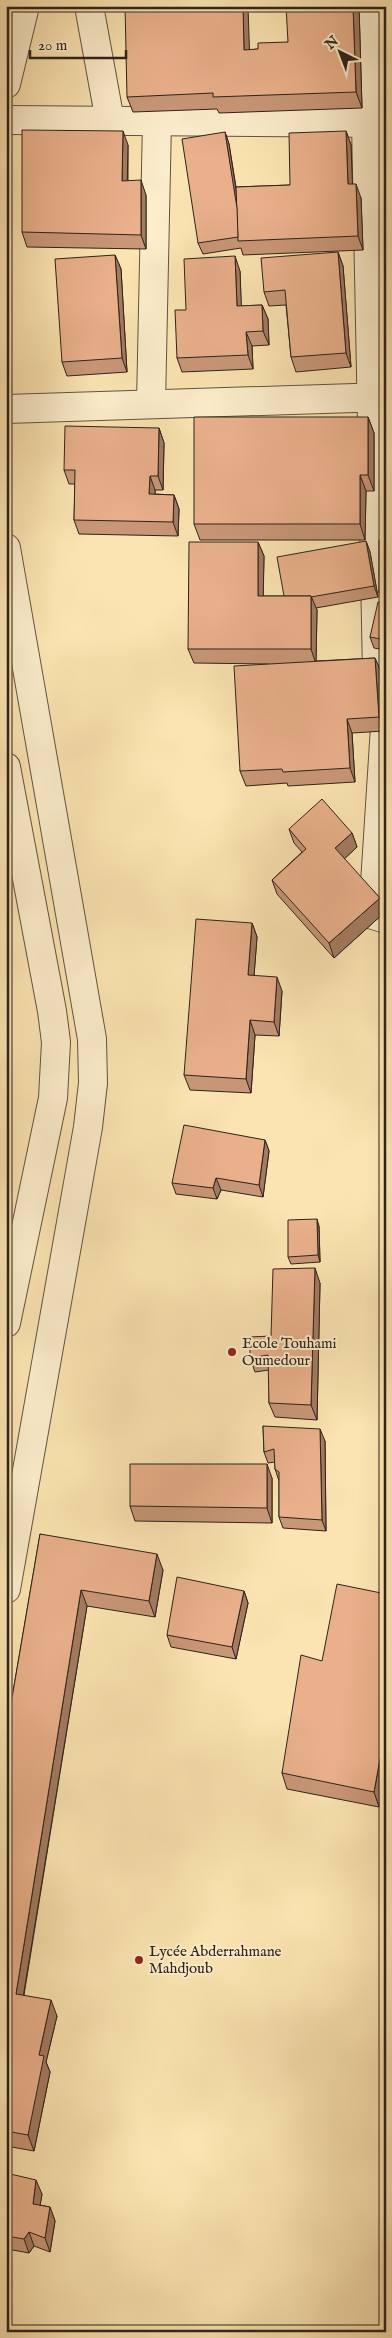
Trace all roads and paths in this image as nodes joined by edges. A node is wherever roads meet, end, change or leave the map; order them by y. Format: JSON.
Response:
{"nodes":[{"id":1,"x":25,"y":6,"type":"edge"},
{"id":2,"x":89,"y":6,"type":"edge"},
{"id":3,"x":366,"y":6,"type":"edge"},
{"id":4,"x":6,"y":84,"type":"edge"},
{"id":5,"x":6,"y":120,"type":"edge"},
{"id":6,"x":110,"y":121,"type":"junction"},
{"id":7,"x":156,"y":121,"type":"junction"},
{"id":8,"x":376,"y":123,"type":"edge"},
{"id":9,"x":379,"y":397,"type":"edge"},
{"id":10,"x":151,"y":404,"type":"junction"},
{"id":11,"x":6,"y":409,"type":"edge"},
{"id":12,"x":6,"y":548,"type":"edge"},
{"id":13,"x":382,"y":673,"type":"edge"},
{"id":14,"x":385,"y":728,"type":"edge"},
{"id":15,"x":6,"y":767,"type":"edge"},
{"id":16,"x":386,"y":918,"type":"edge"},
{"id":17,"x":6,"y":1323,"type":"edge"},
{"id":18,"x":16,"y":1491,"type":"edge"},
{"id":19,"x":6,"y":1589,"type":"edge"}],
"edges":[{"from":1,"to":4,"type":"street"},
{"from":2,"to":6,"type":"street"},
{"from":3,"to":8,"type":"street"},
{"from":5,"to":6,"type":"street"},
{"from":6,"to":7,"type":"street"},
{"from":7,"to":8,"type":"street"},
{"from":7,"to":10,"type":"street"},
{"from":8,"to":9,"type":"street"},
{"from":9,"to":10,"type":"street"},
{"from":9,"to":13,"type":"street"},
{"from":10,"to":11,"type":"street"},
{"from":12,"to":18,"type":"street"},
{"from":13,"to":14,"type":"street"},
{"from":14,"to":16,"type":"street"},
{"from":15,"to":17,"type":"street"},
{"from":18,"to":19,"type":"street"}]}
